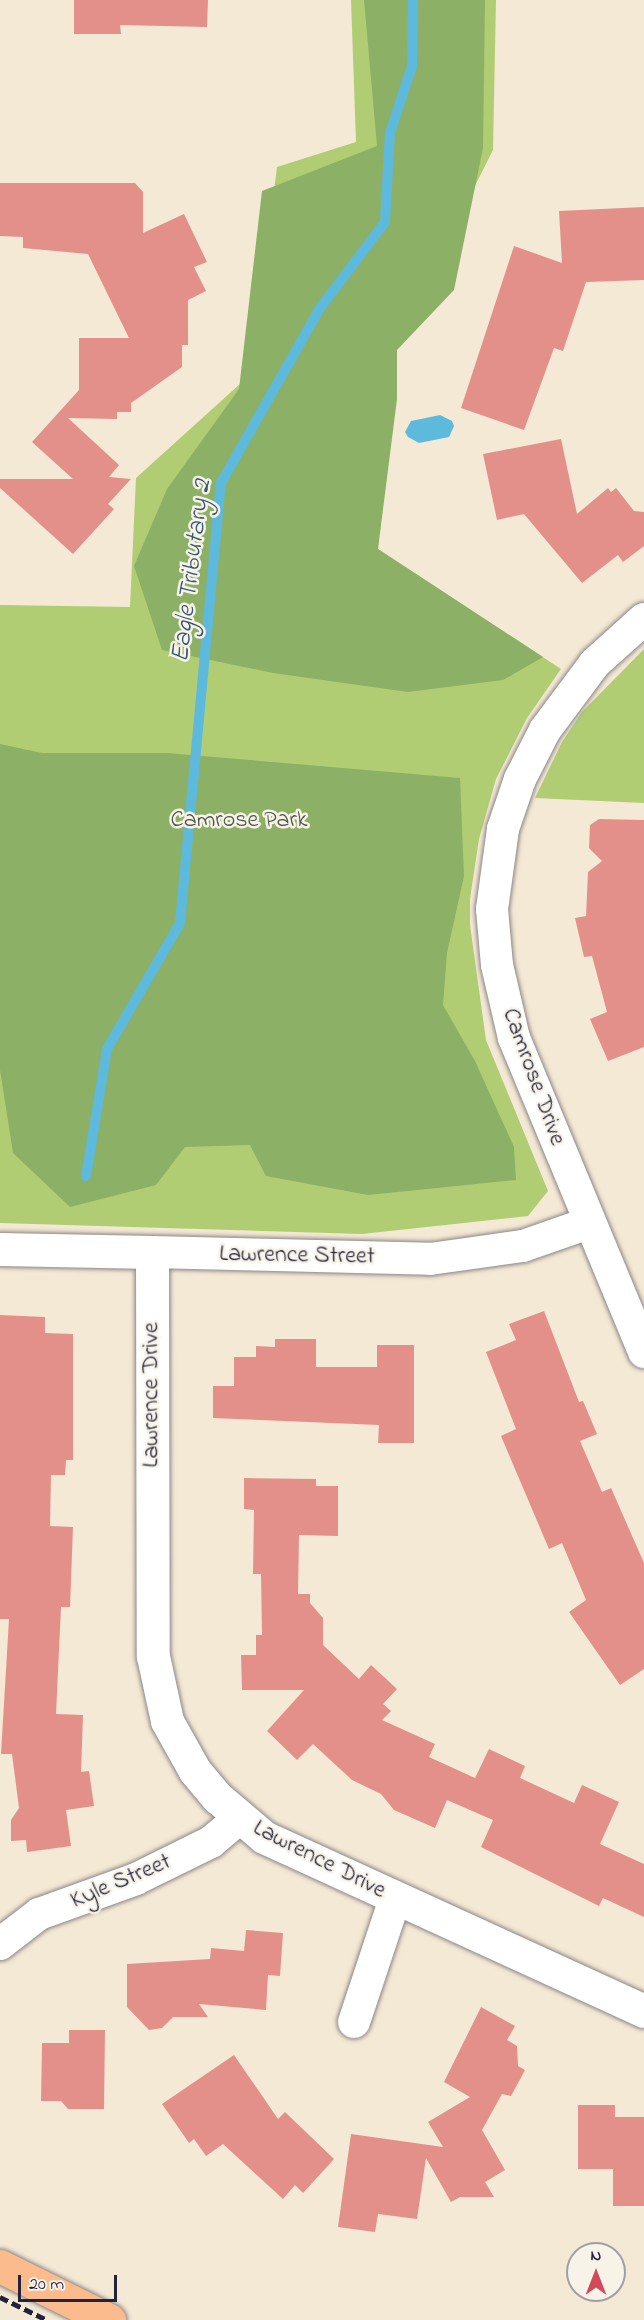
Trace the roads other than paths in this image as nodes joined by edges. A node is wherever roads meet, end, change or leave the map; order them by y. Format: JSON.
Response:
{"nodes":[{"id":1,"x":644,"y":619,"type":"edge"},
{"id":2,"x":589,"y":1223,"type":"junction"},
{"id":3,"x":0,"y":1249,"type":"edge"},
{"id":4,"x":152,"y":1252,"type":"junction"},
{"id":5,"x":644,"y":1352,"type":"edge"},
{"id":6,"x":240,"y":1818,"type":"junction"},
{"id":7,"x":395,"y":1899,"type":"junction"},
{"id":8,"x":0,"y":1944,"type":"edge"},
{"id":9,"x":644,"y":2011,"type":"edge"},
{"id":10,"x":354,"y":2022,"type":"dead end"},
{"id":11,"x":0,"y":2265,"type":"edge"},
{"id":12,"x":109,"y":2320,"type":"edge"}],
"edges":[{"from":1,"to":2,"type":"street","name":"Camrose Drive"},
{"from":2,"to":4,"type":"street","name":"Lawrence Street"},
{"from":2,"to":5,"type":"street","name":"Camrose Drive"},
{"from":3,"to":4,"type":"street","name":"Lawrence Street"},
{"from":4,"to":6,"type":"street","name":"Lawrence Drive"},
{"from":6,"to":7,"type":"street","name":"Lawrence Drive"},
{"from":6,"to":8,"type":"street","name":"Kyle Street"},
{"from":7,"to":9,"type":"street","name":"Lawrence Drive"},
{"from":7,"to":10,"type":"street"},
{"from":11,"to":12,"type":"main road"}]}
